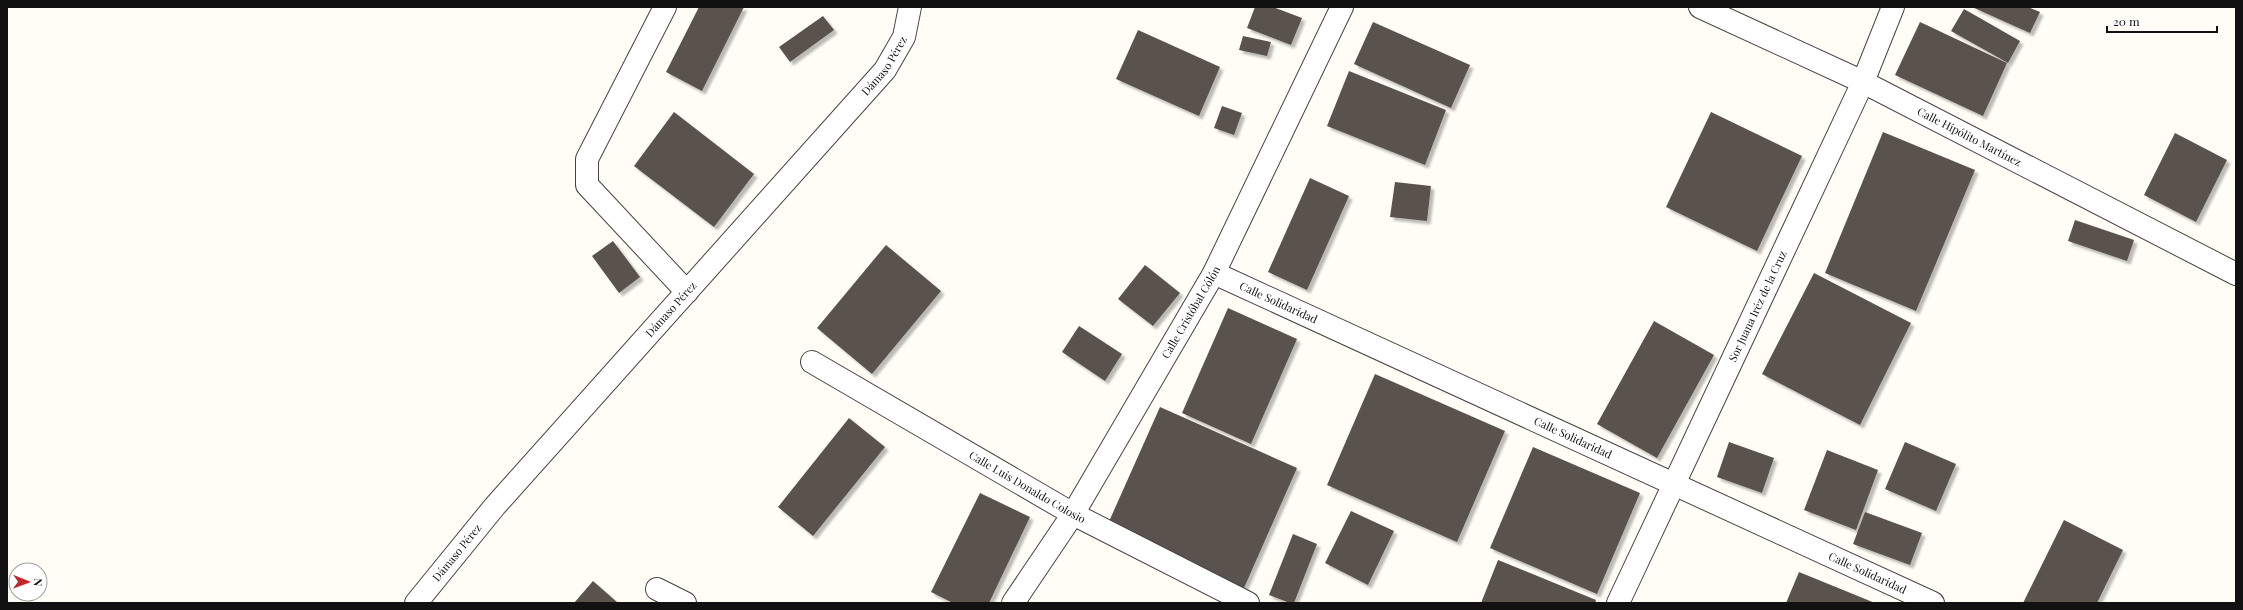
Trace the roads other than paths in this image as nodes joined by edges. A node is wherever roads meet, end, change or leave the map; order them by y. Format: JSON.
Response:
{"nodes":[{"id":1,"x":665,"y":7,"type":"edge"},
{"id":2,"x":910,"y":7,"type":"edge"},
{"id":3,"x":1342,"y":7,"type":"edge"},
{"id":4,"x":1700,"y":7,"type":"edge"},
{"id":5,"x":1893,"y":7,"type":"edge"},
{"id":6,"x":1863,"y":82,"type":"junction"},
{"id":7,"x":1214,"y":273,"type":"junction"},
{"id":8,"x":2236,"y":274,"type":"edge"},
{"id":9,"x":687,"y":292,"type":"junction"},
{"id":10,"x":812,"y":362,"type":"dead end"},
{"id":11,"x":1674,"y":484,"type":"junction"},
{"id":12,"x":1074,"y":514,"type":"junction"},
{"id":13,"x":657,"y":588,"type":"dead end"},
{"id":14,"x":416,"y":603,"type":"edge"},
{"id":15,"x":685,"y":603,"type":"edge"},
{"id":16,"x":1013,"y":603,"type":"edge"},
{"id":17,"x":1248,"y":603,"type":"edge"},
{"id":18,"x":1618,"y":603,"type":"edge"},
{"id":19,"x":1933,"y":603,"type":"edge"}],
"edges":[{"from":1,"to":9,"type":"street"},
{"from":2,"to":9,"type":"street","name":"Dámaso Pérez"},
{"from":3,"to":7,"type":"street","name":"Calle Cristóbal Cólón"},
{"from":4,"to":6,"type":"street","name":"Calle Hipólito Martínez"},
{"from":5,"to":6,"type":"street","name":"Sor Juana Iréz de la Cruz"},
{"from":6,"to":8,"type":"street","name":"Calle Hipólito Martínez"},
{"from":6,"to":11,"type":"street","name":"Sor Juana Iréz de la Cruz"},
{"from":7,"to":11,"type":"street","name":"Calle Solidaridad"},
{"from":7,"to":12,"type":"street","name":"Calle Cristóbal Cólón"},
{"from":9,"to":14,"type":"street","name":"Dámaso Pérez"},
{"from":10,"to":12,"type":"street","name":"Calle Luis Donaldo Colosio"},
{"from":11,"to":18,"type":"street","name":"Sor Juana Iréz de la Cruz"},
{"from":11,"to":19,"type":"street","name":"Calle Solidaridad"},
{"from":12,"to":16,"type":"street","name":"Calle Cristóbal Cólón"},
{"from":12,"to":17,"type":"street","name":"Calle Luis Donaldo Colosio"},
{"from":13,"to":15,"type":"street"}]}
